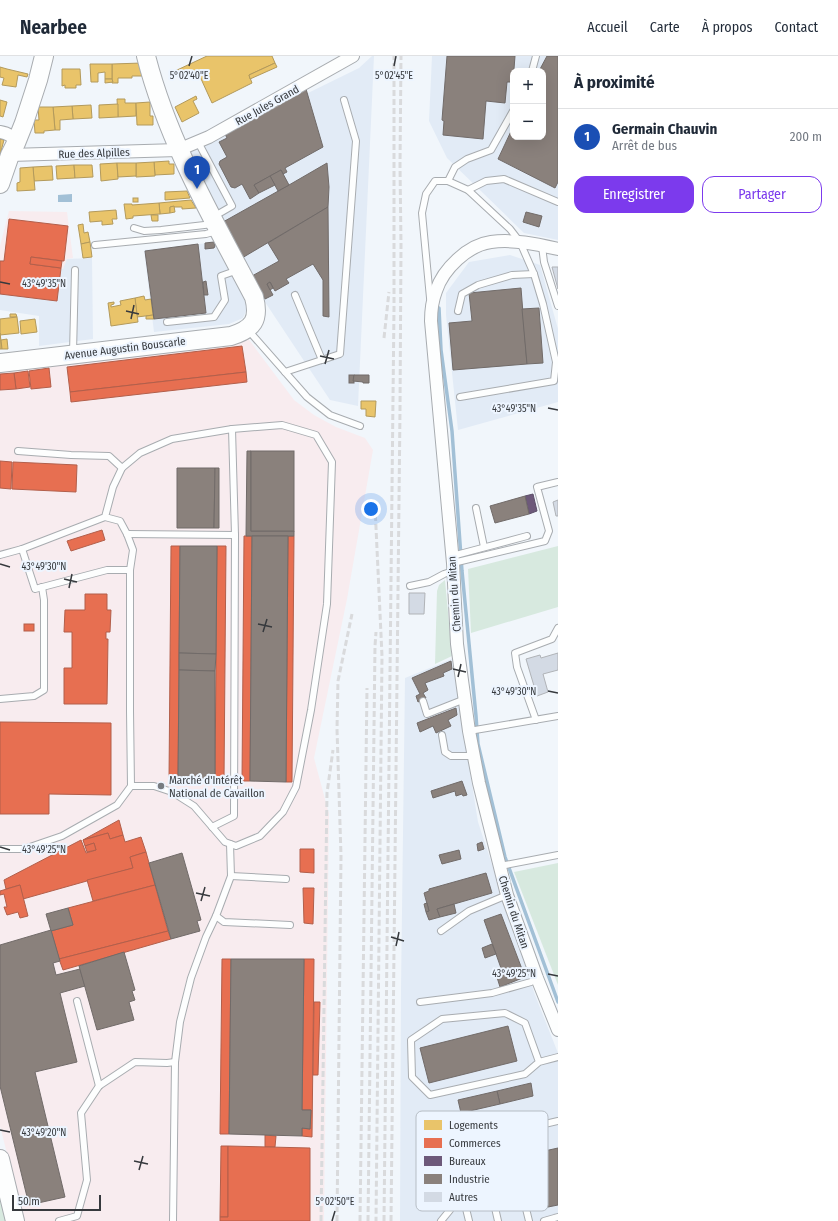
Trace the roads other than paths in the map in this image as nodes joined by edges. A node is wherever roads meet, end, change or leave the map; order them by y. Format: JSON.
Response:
{"nodes":[{"id":1,"x":44,"y":56,"type":"edge"},
{"id":2,"x":146,"y":56,"type":"edge"},
{"id":3,"x":353,"y":56,"type":"edge"},
{"id":4,"x":536,"y":56,"type":"edge"},
{"id":5,"x":533,"y":68,"type":"edge"},
{"id":6,"x":344,"y":100,"type":"dead end"},
{"id":7,"x":510,"y":117,"type":"edge"},
{"id":8,"x":0,"y":132,"type":"edge"},
{"id":9,"x":198,"y":142,"type":"junction"},
{"id":10,"x":13,"y":149,"type":"junction"},
{"id":11,"x":178,"y":150,"type":"junction"},
{"id":12,"x":448,"y":181,"type":"junction"},
{"id":13,"x":0,"y":184,"type":"edge"},
{"id":14,"x":468,"y":190,"type":"junction"},
{"id":15,"x":558,"y":202,"type":"edge"},
{"id":16,"x":215,"y":224,"type":"junction"},
{"id":17,"x":134,"y":228,"type":"dead end"},
{"id":18,"x":520,"y":242,"type":"junction"},
{"id":19,"x":95,"y":246,"type":"dead end"},
{"id":20,"x":542,"y":246,"type":"junction"},
{"id":21,"x":558,"y":249,"type":"edge"},
{"id":22,"x":75,"y":270,"type":"dead end"},
{"id":23,"x":240,"y":270,"type":"junction"},
{"id":24,"x":534,"y":274,"type":"junction"},
{"id":25,"x":295,"y":294,"type":"dead end"},
{"id":26,"x":558,"y":306,"type":"edge"},
{"id":27,"x":431,"y":308,"type":"junction"},
{"id":28,"x":458,"y":311,"type":"dead end"},
{"id":29,"x":167,"y":322,"type":"dead end"},
{"id":30,"x":247,"y":328,"type":"junction"},
{"id":31,"x":73,"y":354,"type":"junction"},
{"id":32,"x":322,"y":360,"type":"junction"},
{"id":33,"x":0,"y":363,"type":"edge"},
{"id":34,"x":285,"y":372,"type":"junction"},
{"id":35,"x":460,"y":398,"type":"dead end"},
{"id":36,"x":360,"y":426,"type":"dead end"},
{"id":37,"x":232,"y":429,"type":"junction"},
{"id":38,"x":18,"y":451,"type":"dead end"},
{"id":39,"x":122,"y":468,"type":"junction"},
{"id":40,"x":558,"y":482,"type":"edge"},
{"id":41,"x":476,"y":508,"type":"dead end"},
{"id":42,"x":105,"y":517,"type":"junction"},
{"id":43,"x":127,"y":534,"type":"junction"},
{"id":44,"x":235,"y":535,"type":"junction"},
{"id":45,"x":526,"y":536,"type":"dead end"},
{"id":46,"x":484,"y":547,"type":"junction"},
{"id":47,"x":22,"y":550,"type":"junction"},
{"id":48,"x":0,"y":555,"type":"edge"},
{"id":49,"x":453,"y":563,"type":"junction"},
{"id":50,"x":130,"y":570,"type":"junction"},
{"id":51,"x":410,"y":586,"type":"dead end"},
{"id":52,"x":42,"y":587,"type":"junction"},
{"id":53,"x":558,"y":628,"type":"edge"},
{"id":54,"x":0,"y":699,"type":"edge"},
{"id":55,"x":465,"y":699,"type":"junction"},
{"id":56,"x":423,"y":702,"type":"dead end"},
{"id":57,"x":558,"y":716,"type":"edge"},
{"id":58,"x":536,"y":720,"type":"junction"},
{"id":59,"x":469,"y":731,"type":"junction"},
{"id":60,"x":442,"y":735,"type":"dead end"},
{"id":61,"x":474,"y":756,"type":"junction"},
{"id":62,"x":131,"y":786,"type":"junction"},
{"id":63,"x":212,"y":827,"type":"junction"},
{"id":64,"x":230,"y":844,"type":"junction"},
{"id":65,"x":0,"y":849,"type":"edge"},
{"id":66,"x":558,"y":855,"type":"edge"},
{"id":67,"x":500,"y":866,"type":"junction"},
{"id":68,"x":231,"y":876,"type":"junction"},
{"id":69,"x":286,"y":879,"type":"dead end"},
{"id":70,"x":507,"y":895,"type":"junction"},
{"id":71,"x":216,"y":916,"type":"junction"},
{"id":72,"x":290,"y":924,"type":"dead end"},
{"id":73,"x":441,"y":931,"type":"dead end"},
{"id":74,"x":537,"y":978,"type":"junction"},
{"id":75,"x":77,"y":1000,"type":"dead end"},
{"id":76,"x":420,"y":1002,"type":"dead end"},
{"id":77,"x":558,"y":1030,"type":"edge"},
{"id":78,"x":558,"y":1057,"type":"edge"},
{"id":79,"x":176,"y":1062,"type":"junction"},
{"id":80,"x":539,"y":1062,"type":"junction"},
{"id":81,"x":98,"y":1086,"type":"junction"},
{"id":82,"x":558,"y":1121,"type":"edge"},
{"id":83,"x":548,"y":1123,"type":"edge"},
{"id":84,"x":0,"y":1159,"type":"edge"},
{"id":85,"x":449,"y":1211,"type":"edge"},
{"id":86,"x":467,"y":1211,"type":"edge"},
{"id":87,"x":496,"y":1211,"type":"edge"},
{"id":88,"x":527,"y":1211,"type":"edge"},
{"id":89,"x":558,"y":1217,"type":"edge"},
{"id":90,"x":15,"y":1221,"type":"edge"},
{"id":91,"x":59,"y":1221,"type":"edge"},
{"id":92,"x":173,"y":1221,"type":"edge"},
{"id":93,"x":441,"y":1221,"type":"edge"},
{"id":94,"x":469,"y":1221,"type":"edge"},
{"id":95,"x":498,"y":1221,"type":"edge"},
{"id":96,"x":529,"y":1221,"type":"edge"},
{"id":97,"x":544,"y":1221,"type":"edge"}],
"edges":[{"from":1,"to":10,"type":"street"},
{"from":2,"to":11,"type":"street"},
{"from":3,"to":9,"type":"street","name":"Rue Jules Grand"},
{"from":4,"to":5,"type":"lane"},
{"from":6,"to":32,"type":"lane"},
{"from":7,"to":12,"type":"lane"},
{"from":8,"to":10,"type":"street"},
{"from":9,"to":11,"type":"street","name":"Rue Jules Grand"},
{"from":9,"to":16,"type":"lane"},
{"from":10,"to":11,"type":"street","name":"Rue des Alpilles"},
{"from":10,"to":13,"type":"street"},
{"from":11,"to":16,"type":"street"},
{"from":12,"to":14,"type":"lane"},
{"from":12,"to":27,"type":"lane"},
{"from":14,"to":15,"type":"lane"},
{"from":14,"to":18,"type":"lane"},
{"from":16,"to":17,"type":"lane"},
{"from":16,"to":19,"type":"lane"},
{"from":16,"to":23,"type":"street"},
{"from":18,"to":20,"type":"street","name":"Chemin du Mitan"},
{"from":18,"to":24,"type":"lane"},
{"from":18,"to":27,"type":"street","name":"Chemin du Mitan"},
{"from":20,"to":21,"type":"street","name":"Chemin du Mitan"},
{"from":20,"to":26,"type":"lane"},
{"from":22,"to":31,"type":"lane"},
{"from":23,"to":29,"type":"lane"},
{"from":23,"to":30,"type":"street"},
{"from":24,"to":28,"type":"lane"},
{"from":24,"to":35,"type":"lane"},
{"from":25,"to":32,"type":"lane"},
{"from":27,"to":49,"type":"street","name":"Chemin du Mitan"},
{"from":30,"to":31,"type":"street","name":"Avenue Augustin Bouscarle"},
{"from":30,"to":34,"type":"lane"},
{"from":31,"to":33,"type":"street","name":"Avenue Augustin Bouscarle"},
{"from":32,"to":34,"type":"lane"},
{"from":34,"to":36,"type":"lane"},
{"from":37,"to":39,"type":"lane"},
{"from":37,"to":44,"type":"lane"},
{"from":37,"to":64,"type":"lane"},
{"from":38,"to":39,"type":"lane"},
{"from":39,"to":42,"type":"lane"},
{"from":40,"to":49,"type":"lane"},
{"from":41,"to":46,"type":"lane"},
{"from":42,"to":43,"type":"lane"},
{"from":42,"to":47,"type":"lane"},
{"from":43,"to":44,"type":"lane"},
{"from":43,"to":50,"type":"lane"},
{"from":44,"to":63,"type":"lane"},
{"from":45,"to":46,"type":"lane"},
{"from":46,"to":49,"type":"lane"},
{"from":47,"to":48,"type":"lane"},
{"from":47,"to":52,"type":"lane"},
{"from":49,"to":51,"type":"lane"},
{"from":49,"to":55,"type":"street","name":"Chemin du Mitan"},
{"from":50,"to":52,"type":"lane"},
{"from":50,"to":62,"type":"lane"},
{"from":52,"to":54,"type":"lane"},
{"from":53,"to":58,"type":"lane"},
{"from":55,"to":56,"type":"lane"},
{"from":55,"to":59,"type":"street","name":"Chemin du Mitan"},
{"from":57,"to":58,"type":"lane"},
{"from":58,"to":59,"type":"lane"},
{"from":59,"to":61,"type":"street","name":"Chemin du Mitan"},
{"from":60,"to":61,"type":"lane"},
{"from":61,"to":67,"type":"street","name":"Chemin du Mitan"},
{"from":62,"to":63,"type":"lane"},
{"from":62,"to":65,"type":"lane"},
{"from":63,"to":64,"type":"lane"},
{"from":64,"to":68,"type":"lane"},
{"from":66,"to":67,"type":"lane"},
{"from":67,"to":70,"type":"street","name":"Chemin du Mitan"},
{"from":68,"to":69,"type":"lane"},
{"from":68,"to":71,"type":"lane"},
{"from":70,"to":73,"type":"lane"},
{"from":70,"to":74,"type":"street","name":"Chemin du Mitan"},
{"from":71,"to":72,"type":"lane"},
{"from":71,"to":79,"type":"lane"},
{"from":74,"to":76,"type":"lane"},
{"from":74,"to":77,"type":"street","name":"Chemin du Mitan"},
{"from":75,"to":81,"type":"lane"},
{"from":78,"to":80,"type":"lane"},
{"from":79,"to":81,"type":"lane"},
{"from":79,"to":92,"type":"lane"},
{"from":80,"to":80,"type":"lane"},
{"from":81,"to":91,"type":"lane"},
{"from":82,"to":83,"type":"lane"},
{"from":84,"to":90,"type":"street"},
{"from":85,"to":93,"type":"lane"},
{"from":86,"to":94,"type":"lane"},
{"from":87,"to":95,"type":"lane"},
{"from":88,"to":96,"type":"lane"},
{"from":89,"to":97,"type":"lane"}]}
